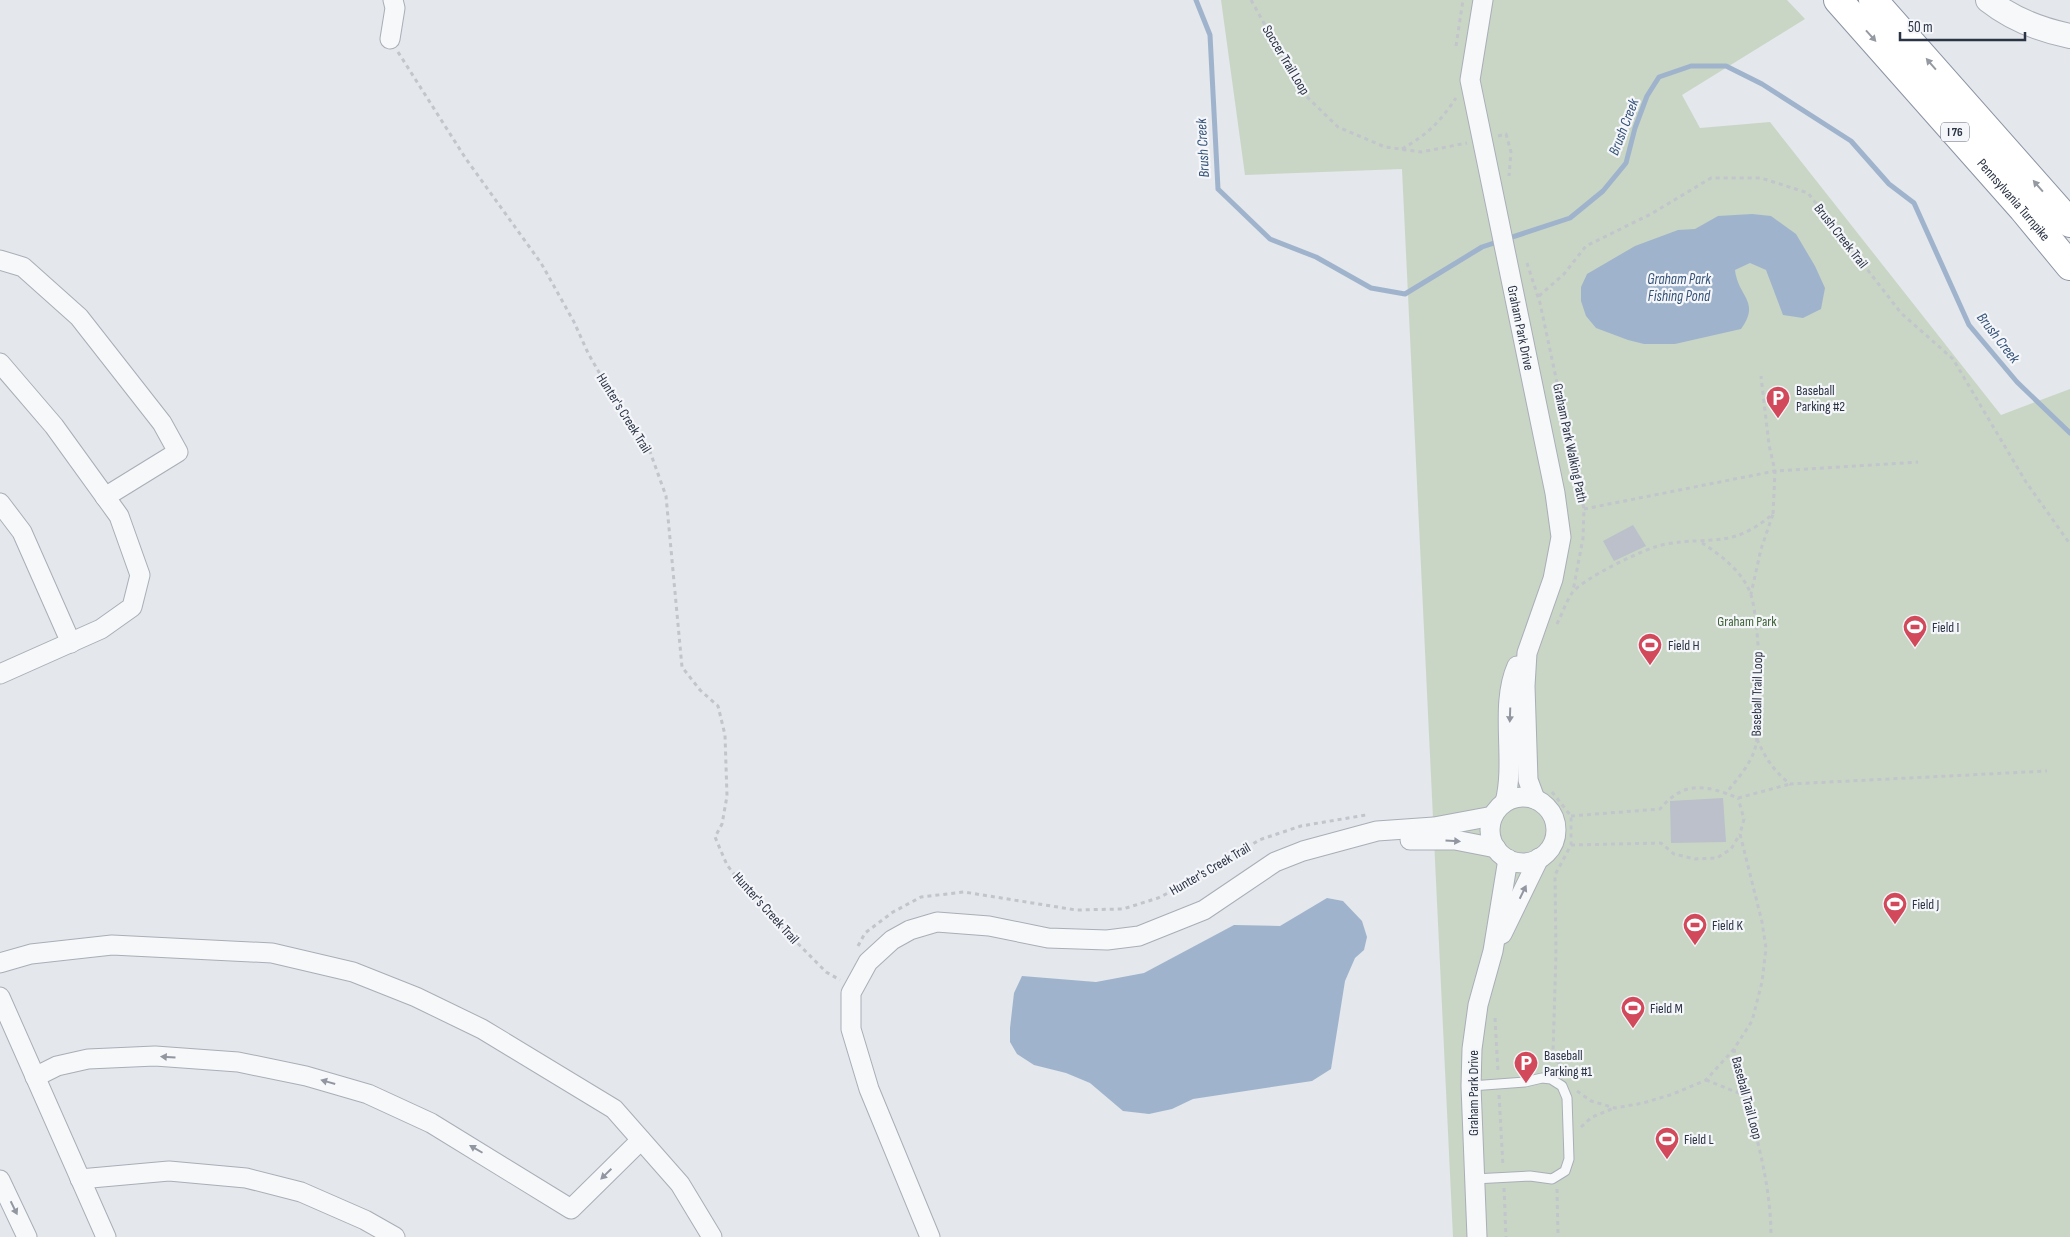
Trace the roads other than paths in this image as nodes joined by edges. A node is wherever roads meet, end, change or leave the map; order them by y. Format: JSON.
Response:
{"nodes":[{"id":1,"x":393,"y":0,"type":"edge"},
{"id":2,"x":1483,"y":0,"type":"edge"},
{"id":3,"x":1838,"y":0,"type":"edge"},
{"id":4,"x":1873,"y":0,"type":"edge"},
{"id":5,"x":1988,"y":0,"type":"edge"},
{"id":6,"x":2070,"y":36,"type":"edge"},
{"id":7,"x":390,"y":39,"type":"road end"},
{"id":8,"x":2070,"y":223,"type":"edge"},
{"id":9,"x":0,"y":260,"type":"edge"},
{"id":10,"x":2070,"y":266,"type":"edge"},
{"id":11,"x":0,"y":363,"type":"edge"},
{"id":12,"x":105,"y":496,"type":"junction"},
{"id":13,"x":0,"y":503,"type":"edge"},
{"id":14,"x":70,"y":643,"type":"junction"},
{"id":15,"x":1527,"y":653,"type":"junction"},
{"id":16,"x":0,"y":674,"type":"edge"},
{"id":17,"x":1541,"y":792,"type":"junction"},
{"id":18,"x":1499,"y":809,"type":"junction"},
{"id":19,"x":1352,"y":838,"type":"junction"},
{"id":20,"x":1502,"y":853,"type":"junction"},
{"id":21,"x":1539,"y":858,"type":"junction"},
{"id":22,"x":1493,"y":951,"type":"junction"},
{"id":23,"x":0,"y":963,"type":"edge"},
{"id":24,"x":0,"y":997,"type":"edge"},
{"id":25,"x":35,"y":1077,"type":"junction"},
{"id":26,"x":1471,"y":1086,"type":"junction"},
{"id":27,"x":641,"y":1140,"type":"junction"},
{"id":28,"x":80,"y":1179,"type":"junction"},
{"id":29,"x":1474,"y":1179,"type":"junction"},
{"id":30,"x":0,"y":1180,"type":"edge"},
{"id":31,"x":27,"y":1237,"type":"edge"},
{"id":32,"x":106,"y":1237,"type":"edge"},
{"id":33,"x":395,"y":1237,"type":"edge"},
{"id":34,"x":712,"y":1237,"type":"edge"},
{"id":35,"x":930,"y":1237,"type":"edge"},
{"id":36,"x":1477,"y":1237,"type":"edge"}],
"edges":[{"from":1,"to":7,"type":"street"},
{"from":2,"to":15,"type":"street","name":"Graham Park Drive"},
{"from":3,"to":10,"type":"highway","name":"Pennsylvania Turnpike","number":"I 76","one_way":true},
{"from":8,"to":4,"type":"highway","name":"Pennsylvania Turnpike","number":"I 76","one_way":true},
{"from":5,"to":6,"type":"street"},
{"from":9,"to":12,"type":"street"},
{"from":11,"to":12,"type":"street"},
{"from":12,"to":14,"type":"street"},
{"from":13,"to":14,"type":"street"},
{"from":14,"to":16,"type":"street"},
{"from":15,"to":17,"type":"street","name":"Graham Park Drive"},
{"from":15,"to":18,"type":"street","name":"Graham Park Drive","one_way":true},
{"from":17,"to":18,"type":"street"},
{"from":17,"to":21,"type":"street","name":"Graham Park Drive"},
{"from":18,"to":19,"type":"street"},
{"from":18,"to":20,"type":"street","name":"Graham Park Drive"},
{"from":19,"to":20,"type":"street","one_way":true},
{"from":19,"to":35,"type":"street"},
{"from":20,"to":21,"type":"street"},
{"from":20,"to":22,"type":"street","name":"Graham Park Drive"},
{"from":22,"to":21,"type":"street","name":"Graham Park Drive","one_way":true},
{"from":22,"to":26,"type":"street","name":"Graham Park Drive"},
{"from":23,"to":27,"type":"street"},
{"from":24,"to":25,"type":"street"},
{"from":27,"to":25,"type":"street","one_way":true},
{"from":25,"to":28,"type":"street"},
{"from":26,"to":29,"type":"street","name":"Graham Park Drive"},
{"from":26,"to":29,"type":"lane"},
{"from":27,"to":34,"type":"street"},
{"from":28,"to":32,"type":"street"},
{"from":28,"to":33,"type":"street"},
{"from":29,"to":36,"type":"street","name":"Graham Park Drive"},
{"from":30,"to":31,"type":"street","one_way":true}]}
